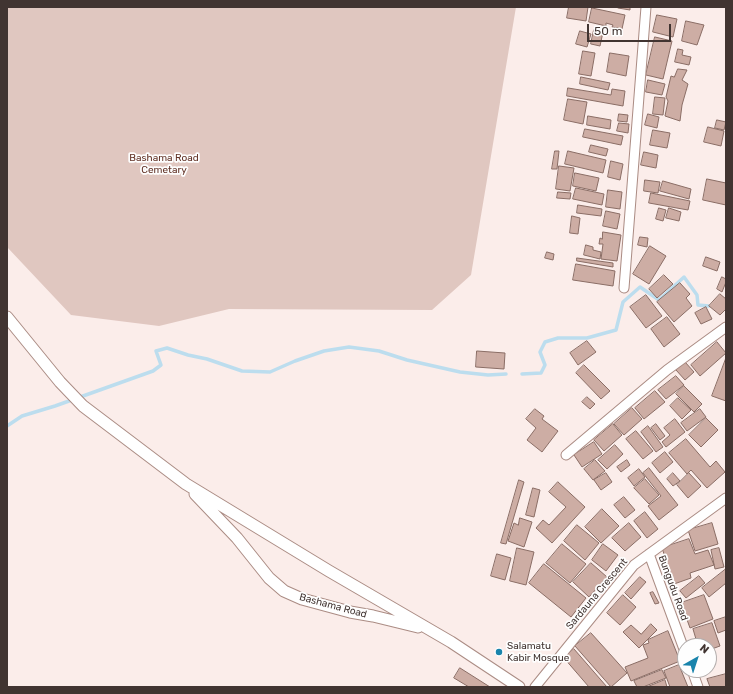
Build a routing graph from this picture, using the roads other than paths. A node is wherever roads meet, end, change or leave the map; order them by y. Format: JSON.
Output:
{"nodes":[{"id":1,"x":646,"y":7,"type":"edge"},
{"id":2,"x":624,"y":288,"type":"dead end"},
{"id":3,"x":7,"y":317,"type":"edge"},
{"id":4,"x":726,"y":327,"type":"edge"},
{"id":5,"x":566,"y":455,"type":"dead end"},
{"id":6,"x":186,"y":484,"type":"junction"},
{"id":7,"x":726,"y":498,"type":"edge"},
{"id":8,"x":649,"y":554,"type":"junction"},
{"id":9,"x":430,"y":630,"type":"junction"},
{"id":10,"x":680,"y":638,"type":"edge"},
{"id":11,"x":519,"y":687,"type":"edge"},
{"id":12,"x":535,"y":687,"type":"edge"}],
"edges":[{"from":1,"to":2,"type":"street"},
{"from":3,"to":6,"type":"street","name":"Bashama Road"},
{"from":4,"to":5,"type":"street"},
{"from":6,"to":9,"type":"street","name":"Bashama Road"},
{"from":6,"to":9,"type":"street","name":"Bashama Road"},
{"from":7,"to":8,"type":"street","name":"Sardauna Crescent"},
{"from":8,"to":10,"type":"street","name":"Bungudu Road"},
{"from":8,"to":12,"type":"street","name":"Sardauna Crescent"},
{"from":9,"to":11,"type":"street","name":"Bashama Road"}]}
